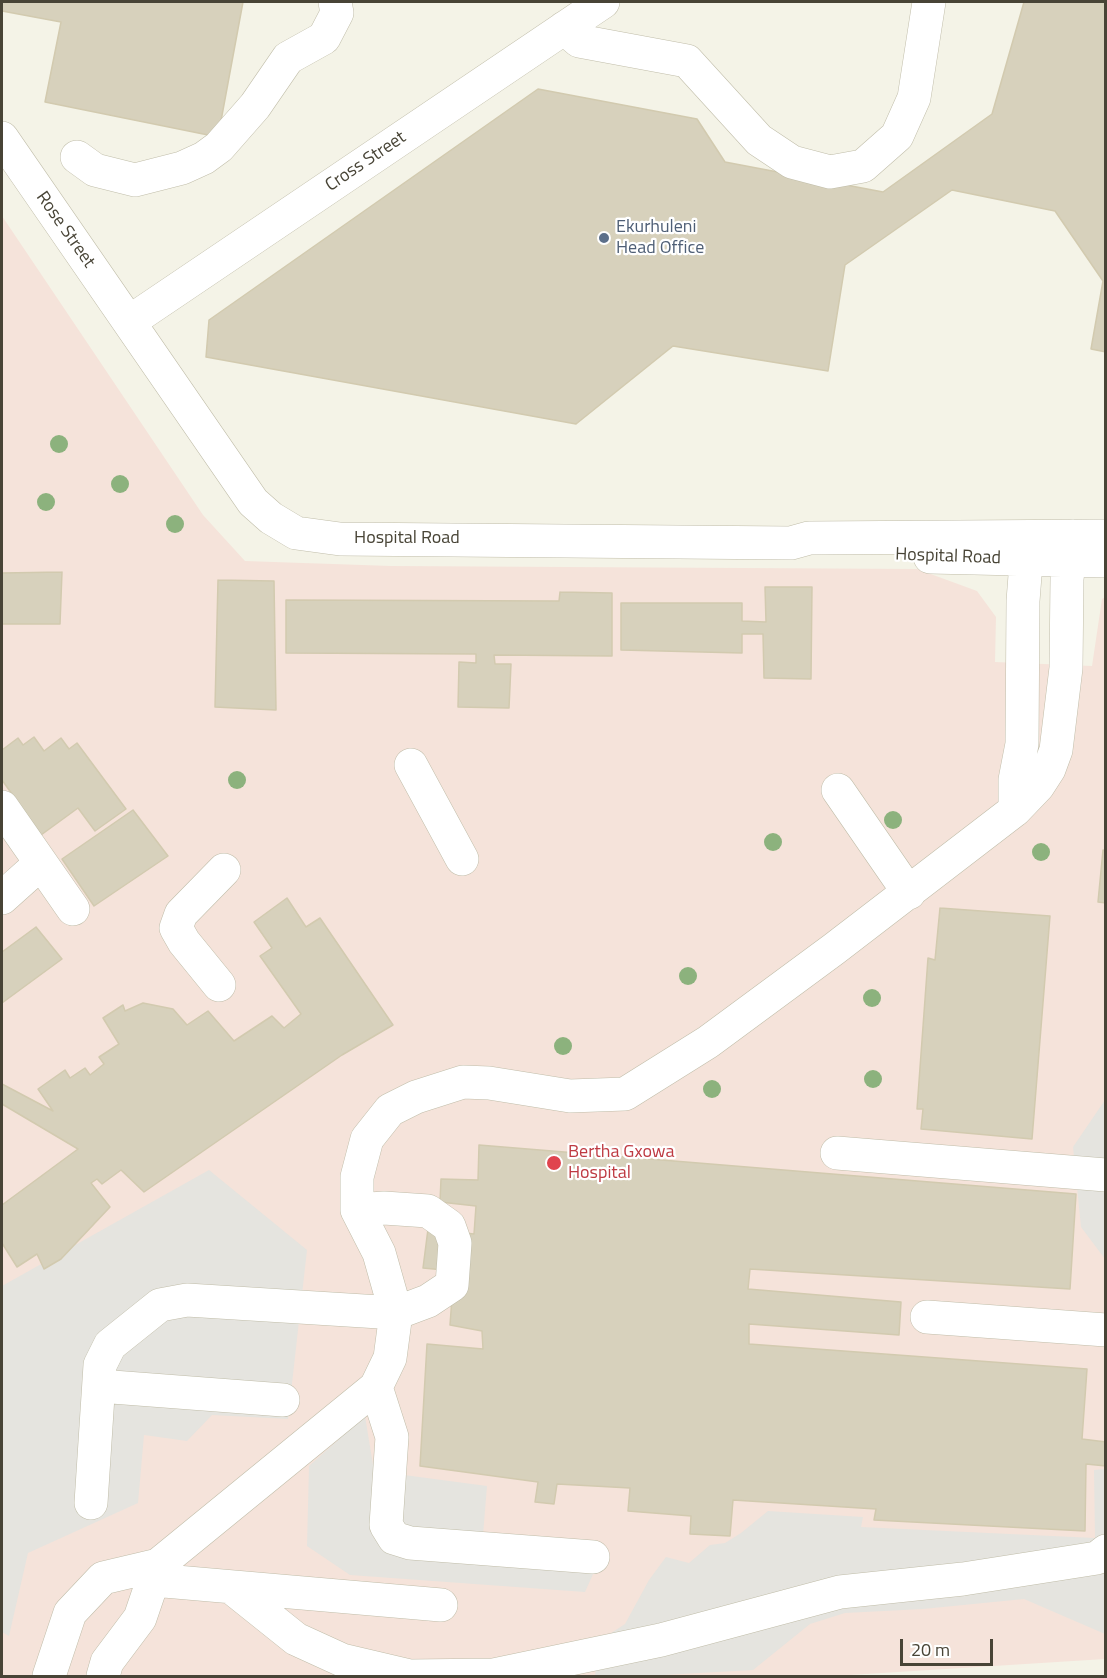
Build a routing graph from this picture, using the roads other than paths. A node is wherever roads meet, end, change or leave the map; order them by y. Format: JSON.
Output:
{"nodes":[{"id":1,"x":335,"y":2,"type":"edge"},
{"id":2,"x":603,"y":2,"type":"edge"},
{"id":3,"x":929,"y":2,"type":"edge"},
{"id":4,"x":564,"y":28,"type":"junction"},
{"id":5,"x":2,"y":138,"type":"edge"},
{"id":6,"x":77,"y":157,"type":"dead end"},
{"id":7,"x":129,"y":322,"type":"junction"},
{"id":8,"x":1106,"y":536,"type":"edge"},
{"id":9,"x":1027,"y":548,"type":"junction"},
{"id":10,"x":1070,"y":548,"type":"junction"},
{"id":11,"x":1106,"y":561,"type":"edge"},
{"id":12,"x":411,"y":765,"type":"dead end"},
{"id":13,"x":838,"y":790,"type":"dead end"},
{"id":14,"x":2,"y":807,"type":"edge"},
{"id":15,"x":1015,"y":810,"type":"junction"},
{"id":16,"x":462,"y":860,"type":"dead end"},
{"id":17,"x":41,"y":863,"type":"junction"},
{"id":18,"x":224,"y":870,"type":"dead end"},
{"id":19,"x":909,"y":893,"type":"junction"},
{"id":20,"x":2,"y":898,"type":"edge"},
{"id":21,"x":73,"y":909,"type":"dead end"},
{"id":22,"x":219,"y":985,"type":"dead end"},
{"id":23,"x":837,"y":1152,"type":"dead end"},
{"id":24,"x":1106,"y":1175,"type":"edge"},
{"id":25,"x":357,"y":1210,"type":"junction"},
{"id":26,"x":396,"y":1313,"type":"junction"},
{"id":27,"x":927,"y":1317,"type":"dead end"},
{"id":28,"x":1106,"y":1330,"type":"edge"},
{"id":29,"x":99,"y":1386,"type":"junction"},
{"id":30,"x":376,"y":1387,"type":"junction"},
{"id":31,"x":283,"y":1400,"type":"dead end"},
{"id":32,"x":91,"y":1503,"type":"dead end"},
{"id":33,"x":1106,"y":1551,"type":"edge"},
{"id":34,"x":593,"y":1557,"type":"dead end"},
{"id":35,"x":155,"y":1573,"type":"junction"},
{"id":36,"x":231,"y":1587,"type":"junction"},
{"id":37,"x":441,"y":1605,"type":"dead end"},
{"id":38,"x":49,"y":1677,"type":"edge"},
{"id":39,"x":103,"y":1677,"type":"edge"}],
"edges":[{"from":1,"to":6,"type":"street"},
{"from":2,"to":4,"type":"street","name":"Cross Street"},
{"from":3,"to":4,"type":"street"},
{"from":4,"to":7,"type":"street","name":"Cross Street"},
{"from":5,"to":7,"type":"street","name":"Rose Street"},
{"from":7,"to":9,"type":"street","name":"Hospital Road"},
{"from":8,"to":10,"type":"street","name":"Hospital Road"},
{"from":9,"to":10,"type":"street","name":"Hospital Road"},
{"from":9,"to":15,"type":"street"},
{"from":10,"to":11,"type":"street","name":"Hospital Road"},
{"from":10,"to":15,"type":"street"},
{"from":12,"to":16,"type":"street"},
{"from":13,"to":19,"type":"street"},
{"from":14,"to":17,"type":"street"},
{"from":15,"to":19,"type":"street"},
{"from":17,"to":20,"type":"street"},
{"from":17,"to":21,"type":"street"},
{"from":18,"to":22,"type":"street"},
{"from":19,"to":25,"type":"street"},
{"from":23,"to":24,"type":"street"},
{"from":25,"to":26,"type":"street"},
{"from":25,"to":26,"type":"street"},
{"from":26,"to":29,"type":"street"},
{"from":26,"to":30,"type":"street"},
{"from":27,"to":28,"type":"street"},
{"from":29,"to":31,"type":"street"},
{"from":29,"to":32,"type":"street"},
{"from":30,"to":34,"type":"street"},
{"from":30,"to":35,"type":"street"},
{"from":33,"to":36,"type":"street"},
{"from":35,"to":36,"type":"street"},
{"from":35,"to":38,"type":"street"},
{"from":35,"to":39,"type":"street"},
{"from":36,"to":37,"type":"street"}]}
